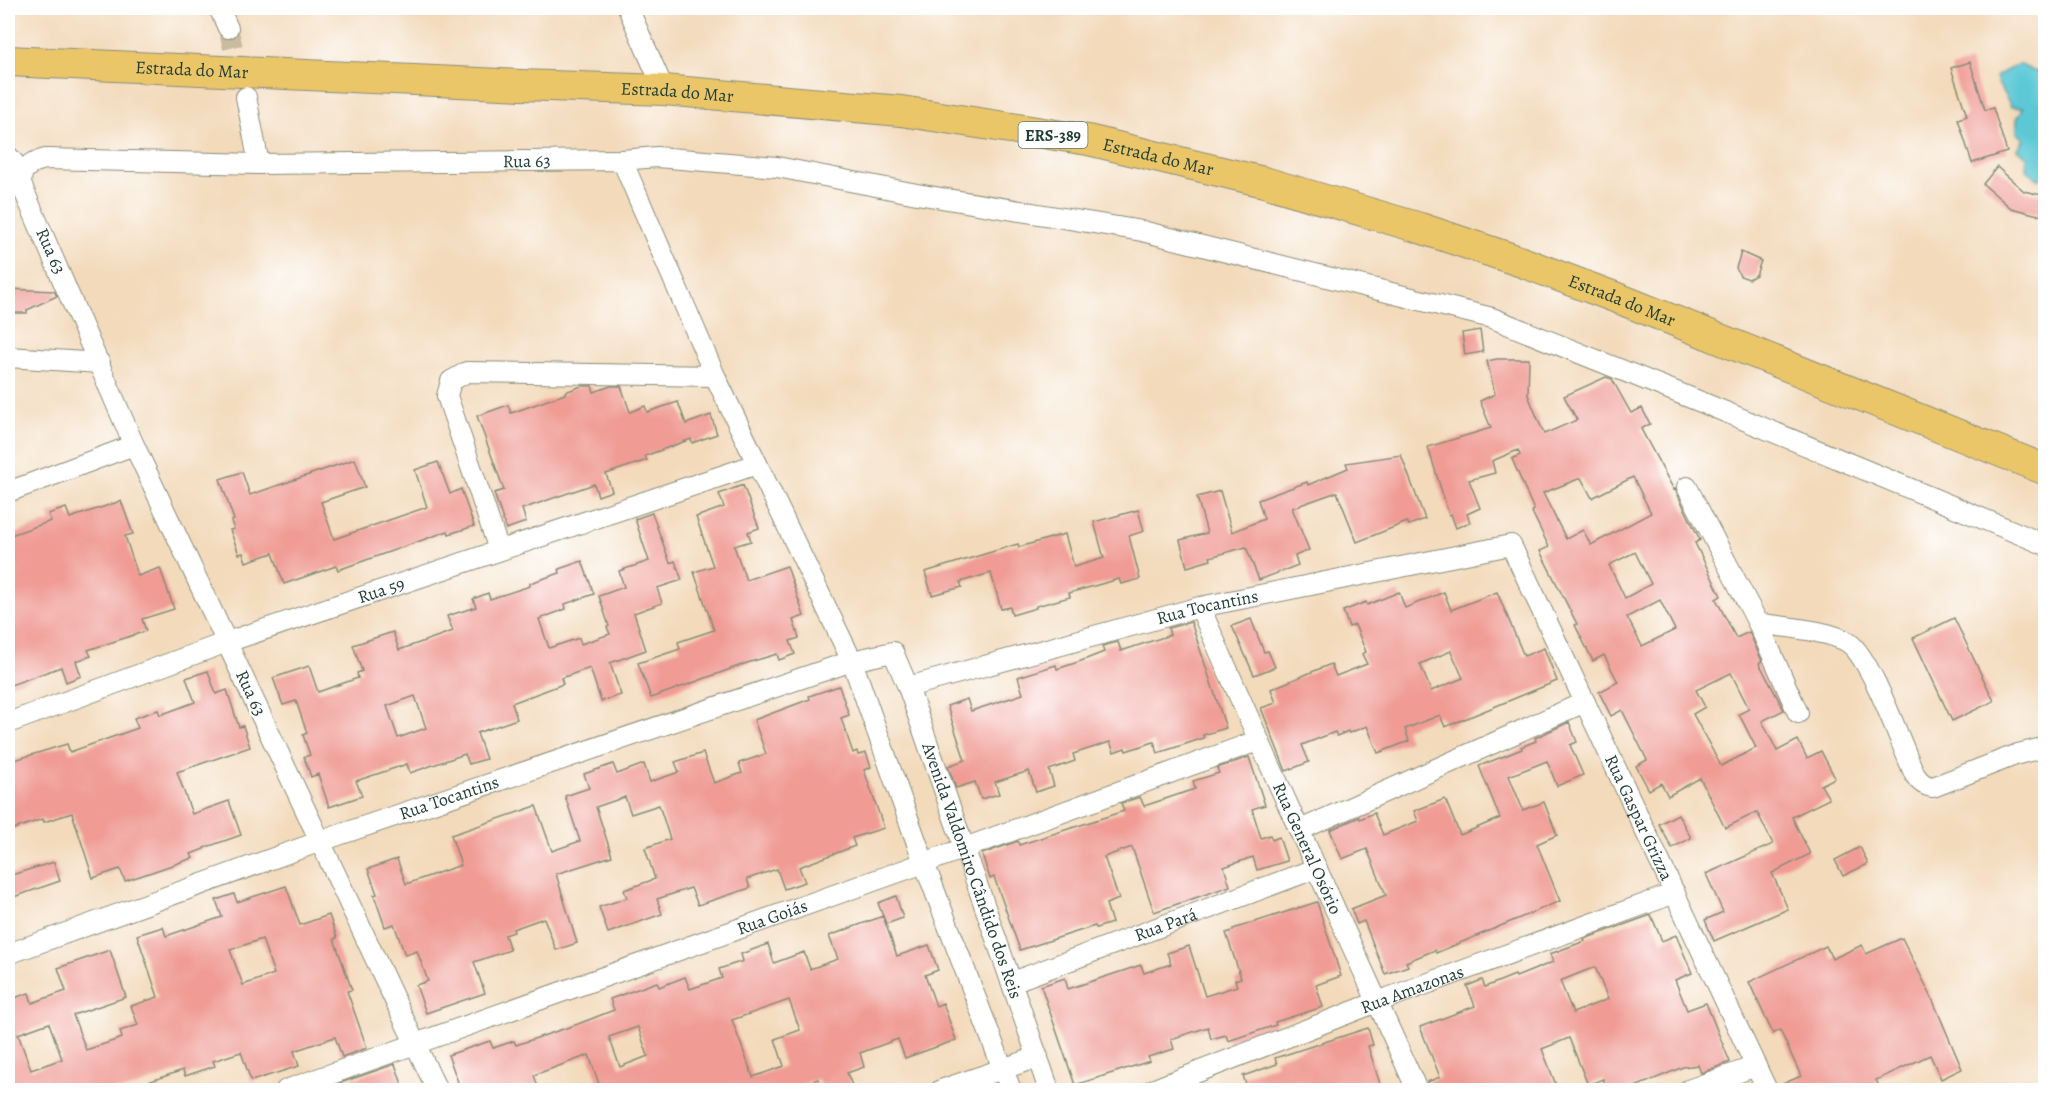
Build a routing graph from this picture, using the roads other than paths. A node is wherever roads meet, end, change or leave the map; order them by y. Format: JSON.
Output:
{"nodes":[{"id":1,"x":219,"y":8,"type":"edge"},
{"id":2,"x":628,"y":8,"type":"edge"},
{"id":3,"x":228,"y":28,"type":"tunnel mouth"},
{"id":4,"x":8,"y":61,"type":"edge"},
{"id":5,"x":664,"y":90,"type":"junction"},
{"id":6,"x":246,"y":97,"type":"tunnel mouth"},
{"id":7,"x":8,"y":156,"type":"edge"},
{"id":8,"x":622,"y":160,"type":"junction"},
{"id":9,"x":259,"y":164,"type":"junction"},
{"id":10,"x":22,"y":171,"type":"junction"},
{"id":11,"x":8,"y":357,"type":"edge"},
{"id":12,"x":99,"y":363,"type":"junction"},
{"id":13,"x":715,"y":376,"type":"junction"},
{"id":14,"x":1936,"y":428,"type":"junction"},
{"id":15,"x":134,"y":445,"type":"junction"},
{"id":16,"x":758,"y":464,"type":"junction"},
{"id":17,"x":2046,"y":470,"type":"edge"},
{"id":18,"x":2046,"y":486,"type":"edge"},
{"id":19,"x":1688,"y":487,"type":"dead end"},
{"id":20,"x":8,"y":492,"type":"edge"},
{"id":21,"x":1511,"y":545,"type":"joint"},
{"id":22,"x":2046,"y":545,"type":"edge"},
{"id":23,"x":499,"y":550,"type":"junction"},
{"id":24,"x":1200,"y":607,"type":"junction"},
{"id":25,"x":1758,"y":623,"type":"junction"},
{"id":26,"x":227,"y":642,"type":"junction"},
{"id":27,"x":893,"y":652,"type":"joint"},
{"id":28,"x":852,"y":661,"type":"junction"},
{"id":29,"x":908,"y":687,"type":"junction"},
{"id":30,"x":1585,"y":702,"type":"junction"},
{"id":31,"x":1798,"y":713,"type":"dead end"},
{"id":32,"x":8,"y":723,"type":"edge"},
{"id":33,"x":1257,"y":741,"type":"junction"},
{"id":34,"x":2046,"y":747,"type":"edge"},
{"id":35,"x":1300,"y":830,"type":"junction"},
{"id":36,"x":321,"y":841,"type":"junction"},
{"id":37,"x":964,"y":849,"type":"junction"},
{"id":38,"x":924,"y":864,"type":"junction"},
{"id":39,"x":1317,"y":868,"type":"junction"},
{"id":40,"x":1675,"y":893,"type":"junction"},
{"id":41,"x":8,"y":954,"type":"edge"},
{"id":42,"x":1012,"y":982,"type":"junction"},
{"id":43,"x":1377,"y":1002,"type":"junction"},
{"id":44,"x":416,"y":1045,"type":"junction"},
{"id":45,"x":1038,"y":1057,"type":"junction"},
{"id":46,"x":1756,"y":1066,"type":"junction"},
{"id":47,"x":1004,"y":1069,"type":"junction"},
{"id":48,"x":286,"y":1090,"type":"edge"},
{"id":49,"x":437,"y":1090,"type":"edge"},
{"id":50,"x":941,"y":1090,"type":"edge"},
{"id":51,"x":1011,"y":1090,"type":"edge"},
{"id":52,"x":1049,"y":1090,"type":"edge"},
{"id":53,"x":1152,"y":1090,"type":"edge"},
{"id":54,"x":1417,"y":1090,"type":"edge"},
{"id":55,"x":1688,"y":1090,"type":"edge"},
{"id":56,"x":1767,"y":1090,"type":"edge"}],
"edges":[{"from":1,"to":3,"type":"street"},
{"from":2,"to":5,"type":"street"},
{"from":4,"to":5,"type":"main road","name":"Estrada do Mar","number":"ERS-389"},
{"from":5,"to":14,"type":"main road","name":"Estrada do Mar","number":"ERS-389"},
{"from":6,"to":9,"type":"street"},
{"from":7,"to":10,"type":"street"},
{"from":8,"to":9,"type":"street","name":"Rua 63"},
{"from":8,"to":13,"type":"street"},
{"from":8,"to":22,"type":"street","name":"Rua 63"},
{"from":9,"to":10,"type":"street","name":"Rua 63"},
{"from":10,"to":12,"type":"street","name":"Rua 63"},
{"from":11,"to":12,"type":"street"},
{"from":12,"to":15,"type":"street","name":"Rua 63"},
{"from":13,"to":16,"type":"street","name":"Avenida Valdomiro Cândido dos Reis"},
{"from":13,"to":23,"type":"street"},
{"from":14,"to":17,"type":"main road","name":"Estrada do Mar","number":"ERS-389"},
{"from":14,"to":18,"type":"main road"},
{"from":15,"to":20,"type":"street"},
{"from":15,"to":26,"type":"street","name":"Rua 63"},
{"from":16,"to":23,"type":"street","name":"Rua 59"},
{"from":16,"to":28,"type":"street","name":"Avenida Valdomiro Cândido dos Reis"},
{"from":19,"to":25,"type":"street"},
{"from":21,"to":24,"type":"street","name":"Rua Tocantins"},
{"from":21,"to":30,"type":"street","name":"Rua Gaspar Grizza"},
{"from":23,"to":26,"type":"street","name":"Rua 59"},
{"from":24,"to":29,"type":"street","name":"Rua Tocantins"},
{"from":24,"to":33,"type":"street","name":"Rua General Osório"},
{"from":25,"to":31,"type":"street"},
{"from":25,"to":34,"type":"street"},
{"from":26,"to":32,"type":"street","name":"Rua 59"},
{"from":26,"to":36,"type":"street","name":"Rua 63"},
{"from":27,"to":28,"type":"street","name":"Rua Tocantins"},
{"from":27,"to":29,"type":"street","name":"Avenida Valdomiro Cândido dos Reis"},
{"from":28,"to":36,"type":"street","name":"Rua Tocantins"},
{"from":28,"to":38,"type":"street","name":"Avenida Valdomiro Cândido dos Reis"},
{"from":29,"to":37,"type":"street","name":"Avenida Valdomiro Cândido dos Reis"},
{"from":30,"to":35,"type":"street"},
{"from":30,"to":40,"type":"street","name":"Rua Gaspar Grizza"},
{"from":33,"to":35,"type":"street","name":"Rua General Osório"},
{"from":33,"to":37,"type":"street","name":"Rua Goiás"},
{"from":35,"to":39,"type":"street","name":"Rua General Osório"},
{"from":36,"to":41,"type":"street","name":"Rua Tocantins"},
{"from":36,"to":44,"type":"street","name":"Rua 63"},
{"from":37,"to":38,"type":"street","name":"Rua Goiás"},
{"from":37,"to":42,"type":"street","name":"Avenida Valdomiro Cândido dos Reis"},
{"from":38,"to":44,"type":"street","name":"Rua Goiás"},
{"from":38,"to":47,"type":"street","name":"Avenida Valdomiro Cândido dos Reis"},
{"from":39,"to":42,"type":"street","name":"Rua Pará"},
{"from":39,"to":43,"type":"street","name":"Rua General Osório"},
{"from":40,"to":43,"type":"street","name":"Rua Amazonas"},
{"from":40,"to":46,"type":"street","name":"Rua Gaspar Grizza"},
{"from":42,"to":45,"type":"street","name":"Avenida Valdomiro Cândido dos Reis"},
{"from":43,"to":53,"type":"street","name":"Rua Amazonas"},
{"from":43,"to":54,"type":"street","name":"Rua General Osório"},
{"from":44,"to":48,"type":"street","name":"Rua Goiás"},
{"from":44,"to":49,"type":"street","name":"Rua 63"},
{"from":45,"to":47,"type":"street"},
{"from":45,"to":52,"type":"street","name":"Avenida Valdomiro Cândido dos Reis"},
{"from":46,"to":55,"type":"street"},
{"from":46,"to":56,"type":"street","name":"Rua Gaspar Grizza"},
{"from":47,"to":50,"type":"street"},
{"from":47,"to":51,"type":"street","name":"Avenida Valdomiro Cândido dos Reis"}]}
